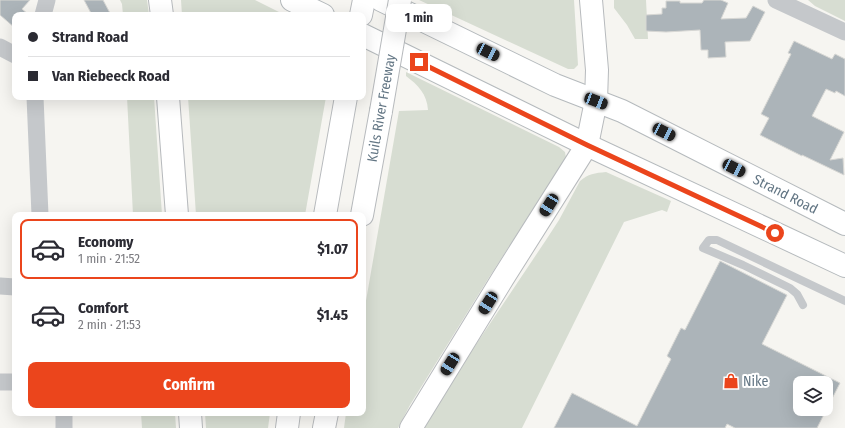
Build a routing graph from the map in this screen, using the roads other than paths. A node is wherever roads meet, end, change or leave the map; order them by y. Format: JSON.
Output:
{"nodes":[{"id":1,"x":47,"y":0,"type":"edge"},
{"id":2,"x":160,"y":0,"type":"edge"},
{"id":3,"x":292,"y":0,"type":"edge"},
{"id":4,"x":364,"y":0,"type":"edge"},
{"id":5,"x":382,"y":0,"type":"edge"},
{"id":6,"x":400,"y":0,"type":"edge"},
{"id":7,"x":591,"y":0,"type":"edge"},
{"id":8,"x":785,"y":2,"type":"edge"},
{"id":9,"x":44,"y":12,"type":"edge"},
{"id":10,"x":162,"y":12,"type":"edge"},
{"id":11,"x":316,"y":12,"type":"edge"},
{"id":12,"x":362,"y":12,"type":"edge"},
{"id":13,"x":845,"y":32,"type":"edge"},
{"id":14,"x":366,"y":36,"type":"edge"},
{"id":15,"x":0,"y":47,"type":"edge"},
{"id":16,"x":12,"y":53,"type":"edge"},
{"id":17,"x":36,"y":100,"type":"edge"},
{"id":18,"x":168,"y":100,"type":"edge"},
{"id":19,"x":345,"y":100,"type":"edge"},
{"id":20,"x":596,"y":101,"type":"junction"},
{"id":21,"x":587,"y":145,"type":"junction"},
{"id":22,"x":40,"y":212,"type":"edge"},
{"id":23,"x":177,"y":212,"type":"edge"},
{"id":24,"x":326,"y":212,"type":"edge"},
{"id":25,"x":363,"y":212,"type":"edge"},
{"id":26,"x":845,"y":224,"type":"edge"},
{"id":27,"x":845,"y":266,"type":"edge"},
{"id":28,"x":0,"y":286,"type":"edge"},
{"id":29,"x":12,"y":287,"type":"edge"},
{"id":30,"x":845,"y":301,"type":"edge"},
{"id":31,"x":803,"y":305,"type":"dead end"},
{"id":32,"x":0,"y":382,"type":"edge"},
{"id":33,"x":12,"y":382,"type":"edge"},
{"id":34,"x":64,"y":416,"type":"edge"},
{"id":35,"x":190,"y":416,"type":"edge"},
{"id":36,"x":288,"y":416,"type":"edge"},
{"id":37,"x":326,"y":416,"type":"edge"},
{"id":38,"x":64,"y":428,"type":"edge"},
{"id":39,"x":191,"y":428,"type":"edge"},
{"id":40,"x":286,"y":428,"type":"edge"},
{"id":41,"x":324,"y":428,"type":"edge"},
{"id":42,"x":411,"y":428,"type":"edge"}],
"edges":[{"from":1,"to":9,"type":"street"},
{"from":2,"to":10,"type":"main road"},
{"from":3,"to":11,"type":"main road"},
{"from":4,"to":12,"type":"main road"},
{"from":5,"to":20,"type":"main road","name":"Strand Road"},
{"from":6,"to":25,"type":"main road","name":"Kuils River Freeway","bridge":true},
{"from":7,"to":20,"type":"main road"},
{"from":8,"to":13,"type":"street"},
{"from":14,"to":21,"type":"main road"},
{"from":15,"to":16,"type":"street"},
{"from":17,"to":22,"type":"street"},
{"from":18,"to":23,"type":"main road"},
{"from":19,"to":24,"type":"main road"},
{"from":20,"to":21,"type":"main road"},
{"from":20,"to":26,"type":"main road","name":"Strand Road"},
{"from":21,"to":27,"type":"main road"},
{"from":21,"to":42,"type":"main road"},
{"from":28,"to":29,"type":"street"},
{"from":30,"to":31,"type":"lane"},
{"from":32,"to":33,"type":"street"},
{"from":34,"to":38,"type":"street"},
{"from":35,"to":39,"type":"main road"},
{"from":36,"to":40,"type":"main road"},
{"from":37,"to":41,"type":"main road"}]}
